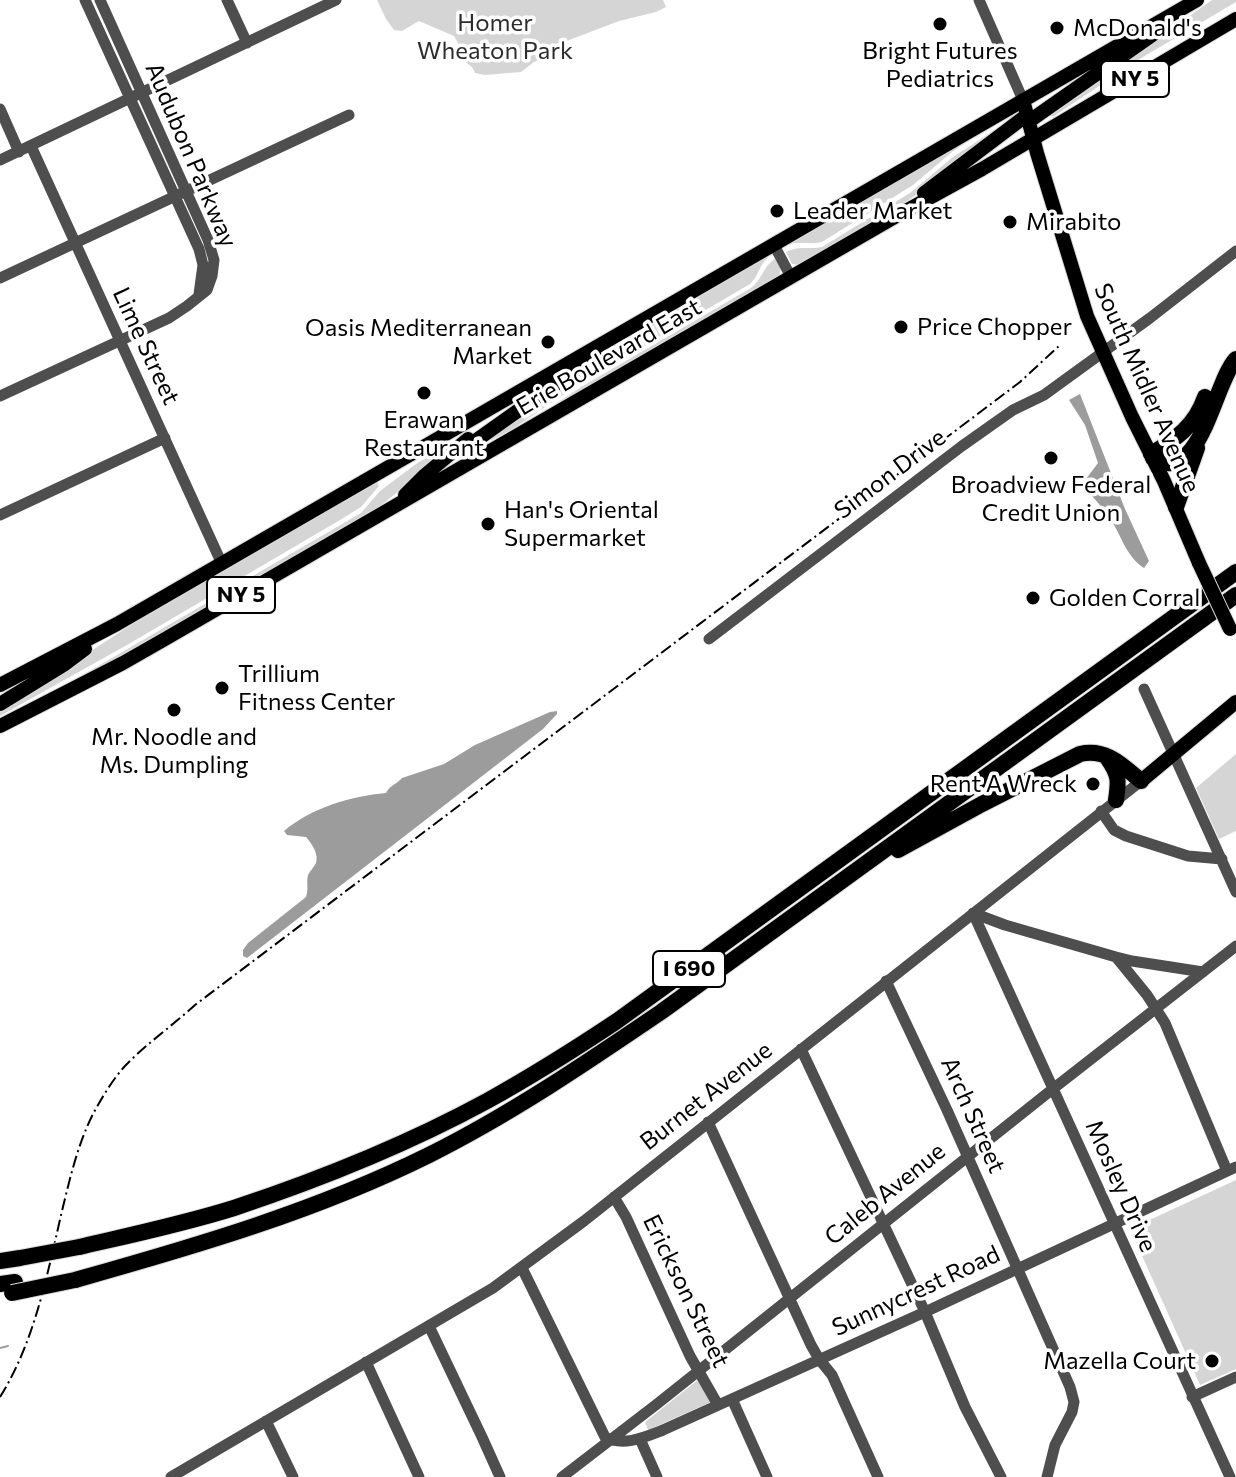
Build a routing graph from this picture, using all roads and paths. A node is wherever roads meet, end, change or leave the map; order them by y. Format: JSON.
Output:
{"nodes":[{"id":1,"x":85,"y":0,"type":"edge"},
{"id":2,"x":100,"y":0,"type":"edge"},
{"id":3,"x":227,"y":0,"type":"edge"},
{"id":4,"x":336,"y":0,"type":"edge"},
{"id":5,"x":979,"y":0,"type":"edge"},
{"id":6,"x":1199,"y":0,"type":"edge"},
{"id":7,"x":1236,"y":19,"type":"edge"},
{"id":8,"x":247,"y":43,"type":"junction"},
{"id":9,"x":136,"y":95,"type":"junction"},
{"id":10,"x":0,"y":109,"type":"edge"},
{"id":11,"x":1026,"y":112,"type":"junction"},
{"id":12,"x":349,"y":115,"type":"dead end"},
{"id":13,"x":1033,"y":138,"type":"junction"},
{"id":14,"x":31,"y":146,"type":"junction"},
{"id":15,"x":19,"y":152,"type":"junction"},
{"id":16,"x":0,"y":160,"type":"edge"},
{"id":17,"x":181,"y":193,"type":"junction"},
{"id":18,"x":893,"y":218,"type":"junction"},
{"id":19,"x":75,"y":243,"type":"junction"},
{"id":20,"x":774,"y":245,"type":"junction"},
{"id":21,"x":1236,"y":251,"type":"edge"},
{"id":22,"x":791,"y":277,"type":"junction"},
{"id":23,"x":0,"y":278,"type":"edge"},
{"id":24,"x":630,"y":328,"type":"junction"},
{"id":25,"x":119,"y":341,"type":"junction"},
{"id":26,"x":1236,"y":345,"type":"edge"},
{"id":27,"x":1102,"y":353,"type":"junction"},
{"id":28,"x":1236,"y":359,"type":"edge"},
{"id":29,"x":0,"y":396,"type":"edge"},
{"id":30,"x":467,"y":436,"type":"junction"},
{"id":31,"x":1201,"y":437,"type":"junction"},
{"id":32,"x":165,"y":438,"type":"junction"},
{"id":33,"x":1152,"y":456,"type":"junction"},
{"id":34,"x":478,"y":458,"type":"junction"},
{"id":35,"x":1176,"y":507,"type":"junction"},
{"id":36,"x":390,"y":509,"type":"junction"},
{"id":37,"x":0,"y":515,"type":"edge"},
{"id":38,"x":222,"y":564,"type":"junction"},
{"id":39,"x":1236,"y":572,"type":"edge"},
{"id":40,"x":1236,"y":595,"type":"edge"},
{"id":41,"x":117,"y":624,"type":"junction"},
{"id":42,"x":1233,"y":636,"type":"edge"},
{"id":43,"x":709,"y":639,"type":"dead end"},
{"id":44,"x":0,"y":685,"type":"edge"},
{"id":45,"x":1144,"y":689,"type":"dead end"},
{"id":46,"x":1236,"y":702,"type":"edge"},
{"id":47,"x":0,"y":704,"type":"edge"},
{"id":48,"x":0,"y":726,"type":"edge"},
{"id":49,"x":1173,"y":753,"type":"junction"},
{"id":50,"x":1105,"y":754,"type":"junction"},
{"id":51,"x":1141,"y":781,"type":"junction"},
{"id":52,"x":1116,"y":800,"type":"junction"},
{"id":53,"x":1101,"y":811,"type":"junction"},
{"id":54,"x":1222,"y":859,"type":"junction"},
{"id":55,"x":1236,"y":892,"type":"edge"},
{"id":56,"x":817,"y":898,"type":"junction"},
{"id":57,"x":973,"y":913,"type":"junction"},
{"id":58,"x":1236,"y":946,"type":"edge"},
{"id":59,"x":1116,"y":957,"type":"junction"},
{"id":60,"x":1203,"y":972,"type":"junction"},
{"id":61,"x":886,"y":981,"type":"junction"},
{"id":62,"x":1156,"y":1008,"type":"junction"},
{"id":63,"x":801,"y":1049,"type":"junction"},
{"id":64,"x":1054,"y":1088,"type":"junction"},
{"id":65,"x":708,"y":1122,"type":"junction"},
{"id":66,"x":967,"y":1157,"type":"junction"},
{"id":67,"x":1231,"y":1169,"type":"edge"},
{"id":68,"x":614,"y":1197,"type":"junction"},
{"id":69,"x":1114,"y":1223,"type":"junction"},
{"id":70,"x":883,"y":1224,"type":"junction"},
{"id":71,"x":0,"y":1261,"type":"edge"},
{"id":72,"x":522,"y":1268,"type":"junction"},
{"id":73,"x":1017,"y":1268,"type":"junction"},
{"id":74,"x":7,"y":1289,"type":"edge"},
{"id":75,"x":789,"y":1298,"type":"junction"},
{"id":76,"x":925,"y":1312,"type":"junction"},
{"id":77,"x":429,"y":1326,"type":"junction"},
{"id":78,"x":819,"y":1359,"type":"junction"},
{"id":79,"x":366,"y":1362,"type":"junction"},
{"id":80,"x":698,"y":1371,"type":"junction"},
{"id":81,"x":1236,"y":1377,"type":"edge"},
{"id":82,"x":1192,"y":1397,"type":"junction"},
{"id":83,"x":732,"y":1399,"type":"junction"},
{"id":84,"x":718,"y":1405,"type":"junction"},
{"id":85,"x":266,"y":1421,"type":"junction"},
{"id":86,"x":640,"y":1439,"type":"junction"},
{"id":87,"x":611,"y":1440,"type":"junction"},
{"id":88,"x":171,"y":1477,"type":"edge"},
{"id":89,"x":293,"y":1477,"type":"edge"},
{"id":90,"x":419,"y":1477,"type":"edge"},
{"id":91,"x":500,"y":1477,"type":"edge"},
{"id":92,"x":562,"y":1477,"type":"edge"},
{"id":93,"x":657,"y":1477,"type":"edge"},
{"id":94,"x":767,"y":1477,"type":"edge"},
{"id":95,"x":878,"y":1477,"type":"edge"},
{"id":96,"x":1001,"y":1477,"type":"edge"},
{"id":97,"x":1047,"y":1477,"type":"edge"},
{"id":98,"x":1230,"y":1477,"type":"edge"}],
"edges":[{"from":1,"to":9,"type":"street","name":"Audubon Parkway"},
{"from":2,"to":9,"type":"street","name":"Audubon Parkway"},
{"from":3,"to":8,"type":"street"},
{"from":4,"to":8,"type":"street"},
{"from":5,"to":11,"type":"street"},
{"from":6,"to":11,"type":"main road","name":"Erie Boulevard East","number":"NY 5"},
{"from":6,"to":11,"type":"main road"},
{"from":7,"to":13,"type":"main road","name":"Erie Boulevard East","number":"NY 5"},
{"from":8,"to":9,"type":"street"},
{"from":9,"to":14,"type":"street"},
{"from":9,"to":17,"type":"street","name":"Audubon Parkway"},
{"from":10,"to":15,"type":"street"},
{"from":11,"to":13,"type":"main road","name":"South Midler Avenue"},
{"from":11,"to":18,"type":"main road"},
{"from":11,"to":20,"type":"main road","name":"Erie Boulevard East","number":"NY 5"},
{"from":12,"to":17,"type":"street"},
{"from":13,"to":18,"type":"main road","name":"Erie Boulevard East","number":"NY 5"},
{"from":13,"to":27,"type":"main road","name":"South Midler Avenue"},
{"from":14,"to":15,"type":"street"},
{"from":14,"to":19,"type":"street","name":"Lime Street"},
{"from":15,"to":16,"type":"street"},
{"from":17,"to":19,"type":"street"},
{"from":17,"to":25,"type":"street","name":"Audubon Parkway"},
{"from":18,"to":22,"type":"main road","name":"Erie Boulevard East","number":"NY 5"},
{"from":19,"to":23,"type":"street"},
{"from":19,"to":25,"type":"street","name":"Lime Street"},
{"from":20,"to":22,"type":"street"},
{"from":20,"to":24,"type":"main road","name":"Erie Boulevard East","number":"NY 5"},
{"from":21,"to":27,"type":"street","name":"Simon Drive"},
{"from":22,"to":34,"type":"main road","name":"Erie Boulevard East","number":"NY 5"},
{"from":24,"to":30,"type":"main road","name":"Erie Boulevard East","number":"NY 5"},
{"from":24,"to":30,"type":"main road"},
{"from":25,"to":29,"type":"street"},
{"from":25,"to":32,"type":"street","name":"Lime Street"},
{"from":26,"to":33,"type":"highway"},
{"from":27,"to":33,"type":"main road","name":"South Midler Avenue"},
{"from":27,"to":43,"type":"street","name":"Simon Drive"},
{"from":28,"to":31,"type":"highway"},
{"from":30,"to":34,"type":"street"},
{"from":30,"to":36,"type":"main road"},
{"from":30,"to":38,"type":"main road","name":"Erie Boulevard East","number":"NY 5"},
{"from":31,"to":33,"type":"highway"},
{"from":31,"to":35,"type":"highway"},
{"from":32,"to":37,"type":"street"},
{"from":32,"to":38,"type":"street","name":"Lime Street"},
{"from":33,"to":35,"type":"main road","name":"South Midler Avenue"},
{"from":34,"to":36,"type":"main road","name":"Erie Boulevard East","number":"NY 5"},
{"from":35,"to":42,"type":"main road","name":"South Midler Avenue","bridge":true},
{"from":36,"to":48,"type":"main road","name":"Erie Boulevard East","number":"NY 5"},
{"from":38,"to":41,"type":"main road","name":"Erie Boulevard East","number":"NY 5"},
{"from":39,"to":71,"type":"highway","number":"I 690","bridge":true},
{"from":40,"to":56,"type":"highway","number":"I 690"},
{"from":41,"to":44,"type":"main road","name":"Erie Boulevard East","number":"NY 5"},
{"from":41,"to":47,"type":"main road"},
{"from":45,"to":49,"type":"street"},
{"from":46,"to":49,"type":"main road","name":"Burnet Avenue"},
{"from":49,"to":51,"type":"main road","name":"Burnet Avenue"},
{"from":49,"to":54,"type":"street"},
{"from":50,"to":51,"type":"highway"},
{"from":50,"to":52,"type":"highway"},
{"from":50,"to":56,"type":"highway"},
{"from":51,"to":52,"type":"street","name":"Burnet Avenue"},
{"from":52,"to":53,"type":"street","name":"Burnet Avenue"},
{"from":53,"to":54,"type":"street"},
{"from":53,"to":57,"type":"street","name":"Burnet Avenue"},
{"from":54,"to":55,"type":"street"},
{"from":56,"to":74,"type":"highway","number":"I 690"},
{"from":57,"to":59,"type":"street"},
{"from":57,"to":61,"type":"street","name":"Burnet Avenue"},
{"from":57,"to":64,"type":"street","name":"Mosley Drive"},
{"from":58,"to":60,"type":"street","name":"Caleb Avenue"},
{"from":59,"to":60,"type":"street"},
{"from":59,"to":62,"type":"street"},
{"from":60,"to":62,"type":"street","name":"Caleb Avenue"},
{"from":61,"to":63,"type":"street","name":"Burnet Avenue"},
{"from":61,"to":66,"type":"street","name":"Arch Street"},
{"from":62,"to":64,"type":"street","name":"Caleb Avenue"},
{"from":62,"to":67,"type":"street"},
{"from":63,"to":65,"type":"street","name":"Burnet Avenue"},
{"from":63,"to":70,"type":"street"},
{"from":64,"to":66,"type":"street","name":"Caleb Avenue"},
{"from":64,"to":69,"type":"street","name":"Mosley Drive"},
{"from":65,"to":68,"type":"street","name":"Burnet Avenue"},
{"from":65,"to":75,"type":"street"},
{"from":66,"to":70,"type":"street","name":"Caleb Avenue"},
{"from":66,"to":73,"type":"street","name":"Arch Street"},
{"from":67,"to":69,"type":"street","name":"Sunnycrest Road"},
{"from":68,"to":72,"type":"street","name":"Burnet Avenue"},
{"from":68,"to":80,"type":"street","name":"Erickson Street"},
{"from":69,"to":73,"type":"street","name":"Sunnycrest Road"},
{"from":69,"to":82,"type":"street","name":"Mosley Drive"},
{"from":70,"to":75,"type":"street","name":"Caleb Avenue"},
{"from":70,"to":76,"type":"street"},
{"from":72,"to":77,"type":"street","name":"Burnet Avenue"},
{"from":72,"to":87,"type":"street"},
{"from":73,"to":76,"type":"street","name":"Sunnycrest Road"},
{"from":73,"to":97,"type":"street","name":"Arch Street"},
{"from":75,"to":78,"type":"street"},
{"from":75,"to":80,"type":"street","name":"Caleb Avenue"},
{"from":76,"to":78,"type":"street","name":"Sunnycrest Road"},
{"from":76,"to":96,"type":"street"},
{"from":77,"to":79,"type":"street","name":"Burnet Avenue"},
{"from":77,"to":91,"type":"street"},
{"from":78,"to":83,"type":"street","name":"Sunnycrest Road"},
{"from":78,"to":95,"type":"street"},
{"from":79,"to":85,"type":"street","name":"Burnet Avenue"},
{"from":79,"to":90,"type":"street"},
{"from":80,"to":84,"type":"street","name":"Erickson Street"},
{"from":80,"to":87,"type":"street","name":"Caleb Avenue"},
{"from":81,"to":82,"type":"street"},
{"from":82,"to":98,"type":"street","name":"Mosley Drive"},
{"from":83,"to":84,"type":"street","name":"Sunnycrest Road"},
{"from":83,"to":94,"type":"street","name":"Erickson Street"},
{"from":84,"to":86,"type":"street","name":"Sunnycrest Road"},
{"from":85,"to":88,"type":"street","name":"Burnet Avenue"},
{"from":85,"to":89,"type":"street"},
{"from":86,"to":87,"type":"street","name":"Sunnycrest Road"},
{"from":86,"to":93,"type":"street"},
{"from":87,"to":92,"type":"street","name":"Caleb Avenue"}]}
